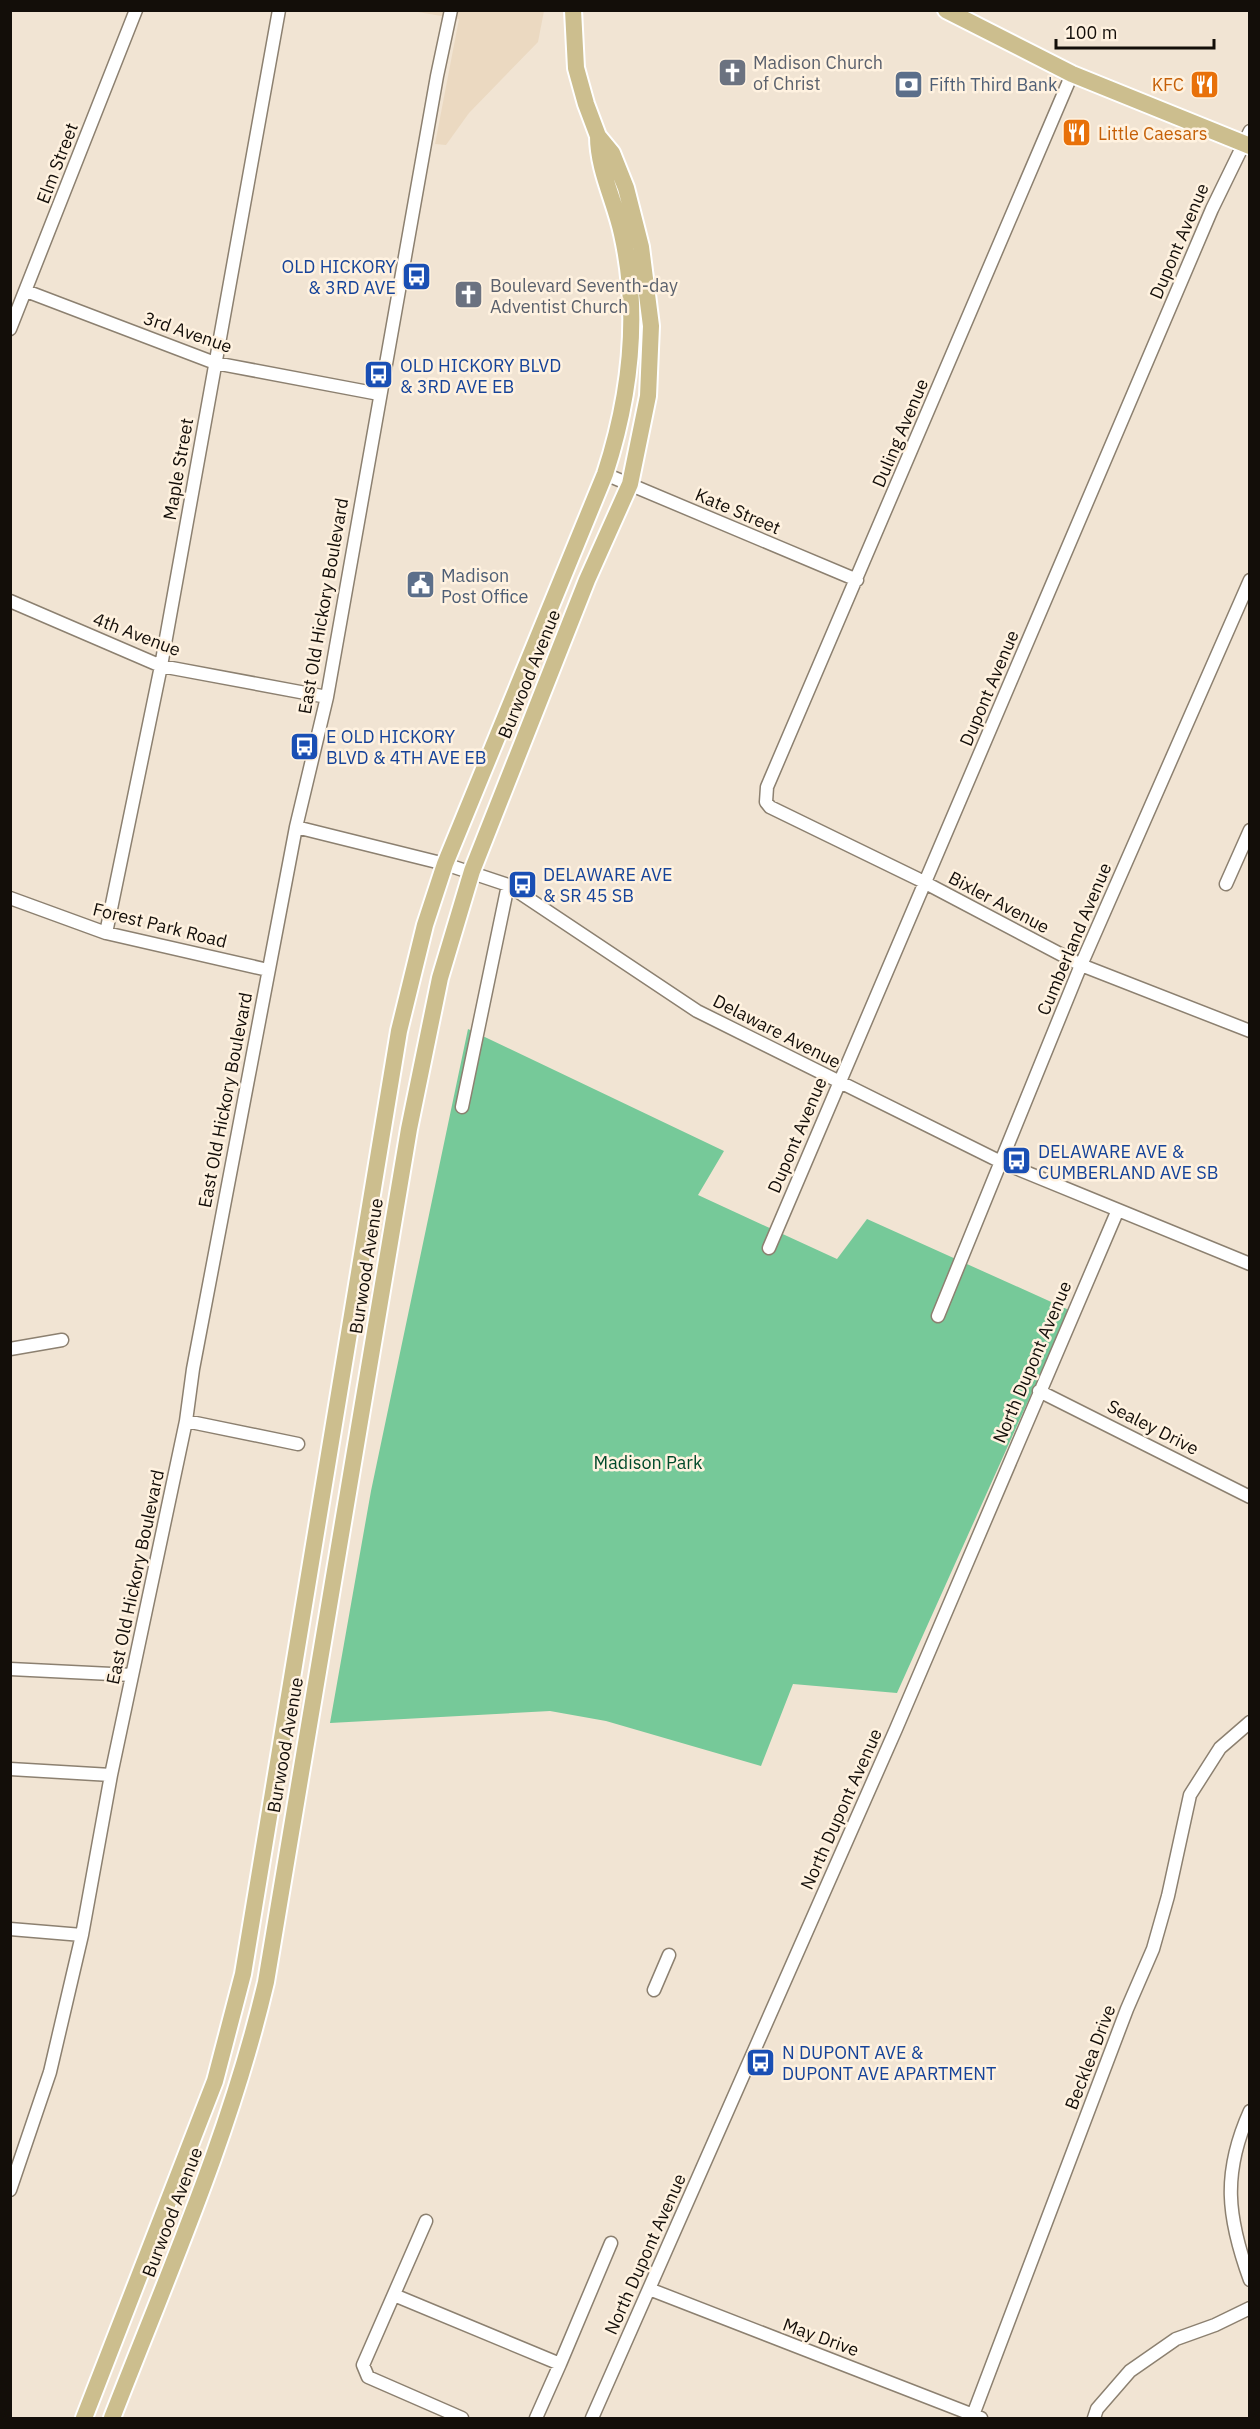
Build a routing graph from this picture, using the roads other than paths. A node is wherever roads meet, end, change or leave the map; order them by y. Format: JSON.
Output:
{"nodes":[{"id":1,"x":136,"y":10,"type":"edge"},
{"id":2,"x":279,"y":10,"type":"edge"},
{"id":3,"x":451,"y":10,"type":"edge"},
{"id":4,"x":573,"y":10,"type":"edge"},
{"id":5,"x":946,"y":10,"type":"edge"},
{"id":6,"x":1072,"y":74,"type":"junction"},
{"id":7,"x":598,"y":136,"type":"junction"},
{"id":8,"x":1247,"y":140,"type":"edge"},
{"id":9,"x":26,"y":291,"type":"junction"},
{"id":10,"x":10,"y":329,"type":"edge"},
{"id":11,"x":215,"y":363,"type":"junction"},
{"id":12,"x":379,"y":394,"type":"junction"},
{"id":13,"x":605,"y":474,"type":"junction"},
{"id":14,"x":630,"y":484,"type":"junction"},
{"id":15,"x":857,"y":580,"type":"junction"},
{"id":16,"x":1250,"y":580,"type":"edge"},
{"id":17,"x":10,"y":601,"type":"edge"},
{"id":18,"x":161,"y":666,"type":"junction"},
{"id":19,"x":327,"y":697,"type":"junction"},
{"id":20,"x":770,"y":807,"type":"joint"},
{"id":21,"x":296,"y":827,"type":"junction"},
{"id":22,"x":1250,"y":830,"type":"edge"},
{"id":23,"x":445,"y":864,"type":"junction"},
{"id":24,"x":471,"y":871,"type":"junction"},
{"id":25,"x":926,"y":883,"type":"junction"},
{"id":26,"x":508,"y":885,"type":"junction"},
{"id":27,"x":1226,"y":885,"type":"dead end"},
{"id":28,"x":10,"y":898,"type":"edge"},
{"id":29,"x":106,"y":933,"type":"junction"},
{"id":30,"x":1081,"y":965,"type":"junction"},
{"id":31,"x":268,"y":970,"type":"junction"},
{"id":32,"x":1250,"y":1030,"type":"edge"},
{"id":33,"x":838,"y":1082,"type":"junction"},
{"id":34,"x":462,"y":1107,"type":"dead end"},
{"id":35,"x":1001,"y":1162,"type":"junction"},
{"id":36,"x":1117,"y":1212,"type":"junction"},
{"id":37,"x":769,"y":1248,"type":"dead end"},
{"id":38,"x":1250,"y":1264,"type":"edge"},
{"id":39,"x":938,"y":1316,"type":"dead end"},
{"id":40,"x":63,"y":1340,"type":"dead end"},
{"id":41,"x":10,"y":1349,"type":"edge"},
{"id":42,"x":1039,"y":1392,"type":"junction"},
{"id":43,"x":186,"y":1421,"type":"junction"},
{"id":44,"x":298,"y":1444,"type":"dead end"},
{"id":45,"x":1250,"y":1497,"type":"edge"},
{"id":46,"x":10,"y":1669,"type":"edge"},
{"id":47,"x":132,"y":1675,"type":"junction"},
{"id":48,"x":1250,"y":1722,"type":"edge"},
{"id":49,"x":10,"y":1769,"type":"edge"},
{"id":50,"x":111,"y":1775,"type":"junction"},
{"id":51,"x":10,"y":1929,"type":"edge"},
{"id":52,"x":82,"y":1935,"type":"junction"},
{"id":53,"x":669,"y":1955,"type":"dead end"},
{"id":54,"x":654,"y":1990,"type":"dead end"},
{"id":55,"x":1250,"y":2111,"type":"edge"},
{"id":56,"x":10,"y":2190,"type":"edge"},
{"id":57,"x":426,"y":2221,"type":"dead end"},
{"id":58,"x":611,"y":2243,"type":"dead end"},
{"id":59,"x":1250,"y":2280,"type":"edge"},
{"id":60,"x":649,"y":2289,"type":"junction"},
{"id":61,"x":394,"y":2295,"type":"junction"},
{"id":62,"x":1250,"y":2308,"type":"edge"},
{"id":63,"x":560,"y":2364,"type":"junction"},
{"id":64,"x":977,"y":2417,"type":"edge"},
{"id":65,"x":84,"y":2418,"type":"edge"},
{"id":66,"x":112,"y":2418,"type":"edge"},
{"id":67,"x":462,"y":2418,"type":"edge"},
{"id":68,"x":536,"y":2418,"type":"edge"},
{"id":69,"x":592,"y":2418,"type":"edge"},
{"id":70,"x":1094,"y":2418,"type":"edge"}],
"edges":[{"from":1,"to":9,"type":"street","name":"Elm Street"},
{"from":2,"to":11,"type":"street","name":"Maple Street"},
{"from":3,"to":12,"type":"street","name":"East Old Hickory Boulevard"},
{"from":4,"to":7,"type":"main road","name":"Burwood Avenue"},
{"from":5,"to":6,"type":"main road"},
{"from":6,"to":8,"type":"main road"},
{"from":6,"to":15,"type":"street","name":"Duling Avenue"},
{"from":7,"to":13,"type":"main road","name":"Burwood Avenue"},
{"from":7,"to":14,"type":"main road","name":"Burwood Avenue"},
{"from":8,"to":25,"type":"street","name":"Dupont Avenue"},
{"from":9,"to":10,"type":"street","name":"Elm Street"},
{"from":9,"to":11,"type":"street","name":"3rd Avenue"},
{"from":11,"to":12,"type":"street","name":"3rd Avenue"},
{"from":11,"to":18,"type":"street","name":"Maple Street"},
{"from":12,"to":19,"type":"street","name":"East Old Hickory Boulevard"},
{"from":13,"to":14,"type":"street","name":"Kate Street"},
{"from":13,"to":23,"type":"main road","name":"Burwood Avenue"},
{"from":14,"to":15,"type":"street","name":"Kate Street"},
{"from":14,"to":24,"type":"main road","name":"Burwood Avenue"},
{"from":15,"to":20,"type":"street","name":"Duling Avenue"},
{"from":16,"to":30,"type":"street","name":"Cumberland Avenue"},
{"from":17,"to":18,"type":"street","name":"4th Avenue"},
{"from":18,"to":19,"type":"street","name":"4th Avenue"},
{"from":18,"to":29,"type":"street","name":"Maple Street"},
{"from":19,"to":21,"type":"street","name":"East Old Hickory Boulevard"},
{"from":20,"to":25,"type":"street","name":"Bixler Avenue"},
{"from":21,"to":23,"type":"street","name":"Delaware Avenue"},
{"from":21,"to":31,"type":"street","name":"East Old Hickory Boulevard"},
{"from":22,"to":27,"type":"street"},
{"from":23,"to":24,"type":"street","name":"Delaware Avenue"},
{"from":23,"to":65,"type":"main road","name":"Burwood Avenue"},
{"from":24,"to":26,"type":"street","name":"Delaware Avenue"},
{"from":24,"to":66,"type":"main road","name":"Burwood Avenue"},
{"from":25,"to":30,"type":"street","name":"Bixler Avenue"},
{"from":25,"to":33,"type":"street","name":"Dupont Avenue"},
{"from":26,"to":33,"type":"street","name":"Delaware Avenue"},
{"from":26,"to":34,"type":"street"},
{"from":28,"to":29,"type":"street","name":"Forest Park Road"},
{"from":29,"to":31,"type":"street","name":"Forest Park Road"},
{"from":30,"to":32,"type":"street","name":"Bixler Avenue"},
{"from":30,"to":35,"type":"street","name":"Cumberland Avenue"},
{"from":31,"to":43,"type":"street","name":"East Old Hickory Boulevard"},
{"from":33,"to":35,"type":"street","name":"Delaware Avenue"},
{"from":33,"to":37,"type":"street","name":"Dupont Avenue"},
{"from":35,"to":36,"type":"street","name":"Delaware Avenue"},
{"from":35,"to":39,"type":"street","name":"Cumberland Avenue"},
{"from":36,"to":38,"type":"street","name":"Delaware Avenue"},
{"from":36,"to":42,"type":"street","name":"North Dupont Avenue"},
{"from":40,"to":41,"type":"street"},
{"from":42,"to":45,"type":"street","name":"Sealey Drive"},
{"from":42,"to":60,"type":"street","name":"North Dupont Avenue"},
{"from":43,"to":44,"type":"street"},
{"from":43,"to":47,"type":"street","name":"East Old Hickory Boulevard"},
{"from":46,"to":47,"type":"street"},
{"from":47,"to":50,"type":"street","name":"East Old Hickory Boulevard"},
{"from":48,"to":64,"type":"street","name":"Becklea Drive"},
{"from":49,"to":50,"type":"street"},
{"from":50,"to":52,"type":"street","name":"East Old Hickory Boulevard"},
{"from":51,"to":52,"type":"street"},
{"from":52,"to":56,"type":"street","name":"East Old Hickory Boulevard"},
{"from":53,"to":54,"type":"street"},
{"from":55,"to":59,"type":"street"},
{"from":57,"to":61,"type":"street"},
{"from":58,"to":63,"type":"street"},
{"from":60,"to":64,"type":"street","name":"May Drive"},
{"from":60,"to":69,"type":"street","name":"North Dupont Avenue"},
{"from":61,"to":63,"type":"street"},
{"from":61,"to":67,"type":"street"},
{"from":62,"to":70,"type":"street"},
{"from":63,"to":68,"type":"street"}]}
